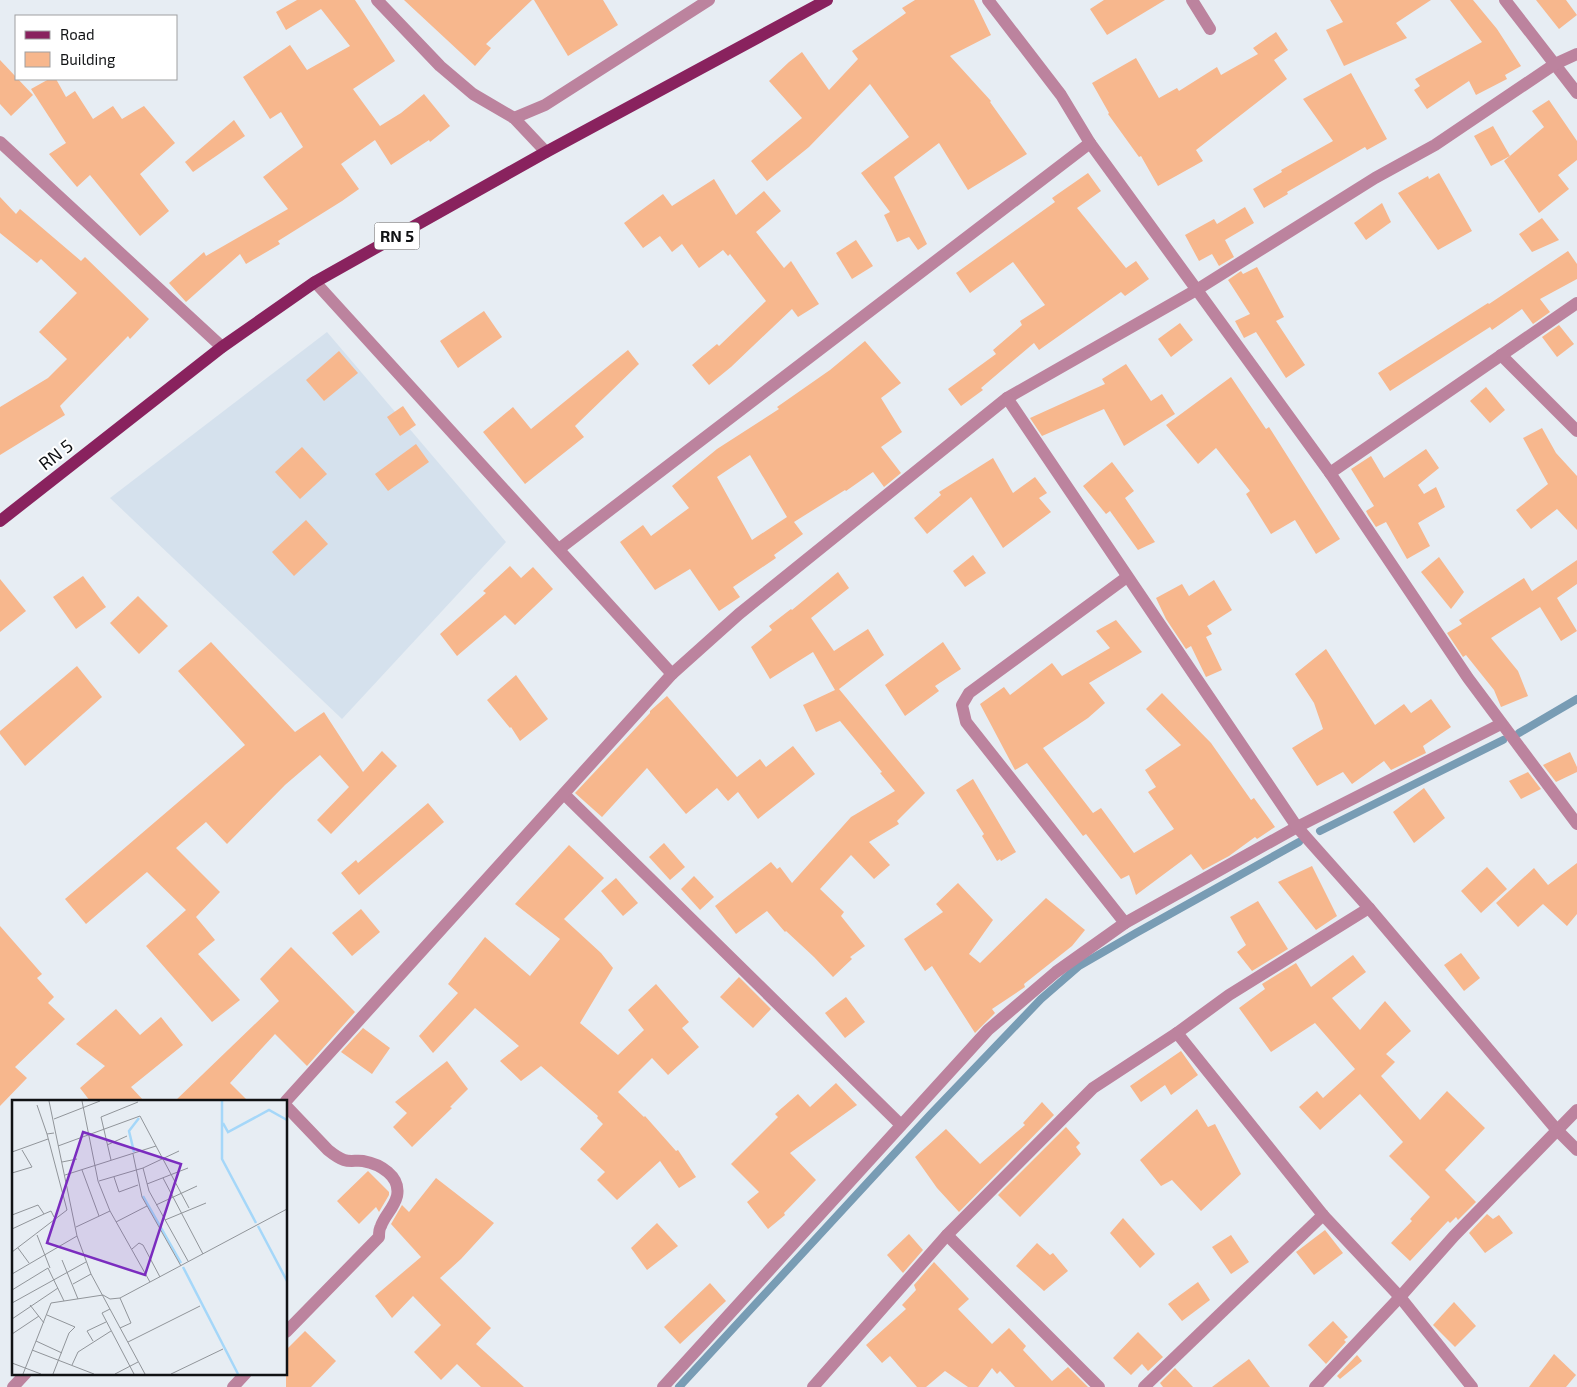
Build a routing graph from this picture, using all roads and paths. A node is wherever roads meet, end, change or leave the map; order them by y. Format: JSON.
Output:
{"nodes":[{"id":1,"x":377,"y":0,"type":"edge"},
{"id":2,"x":709,"y":0,"type":"edge"},
{"id":3,"x":827,"y":0,"type":"edge"},
{"id":4,"x":988,"y":0,"type":"edge"},
{"id":5,"x":1192,"y":0,"type":"edge"},
{"id":6,"x":1505,"y":0,"type":"edge"},
{"id":7,"x":1210,"y":29,"type":"dead end"},
{"id":8,"x":1577,"y":54,"type":"edge"},
{"id":9,"x":1556,"y":64,"type":"junction"},
{"id":10,"x":1577,"y":93,"type":"edge"},
{"id":11,"x":514,"y":118,"type":"junction"},
{"id":12,"x":0,"y":142,"type":"edge"},
{"id":13,"x":1090,"y":143,"type":"junction"},
{"id":14,"x":546,"y":152,"type":"junction"},
{"id":15,"x":315,"y":282,"type":"junction"},
{"id":16,"x":1198,"y":289,"type":"junction"},
{"id":17,"x":1577,"y":303,"type":"edge"},
{"id":18,"x":222,"y":347,"type":"junction"},
{"id":19,"x":1501,"y":355,"type":"junction"},
{"id":20,"x":1007,"y":398,"type":"junction"},
{"id":21,"x":1577,"y":431,"type":"edge"},
{"id":22,"x":1330,"y":473,"type":"junction"},
{"id":23,"x":0,"y":521,"type":"edge"},
{"id":24,"x":559,"y":549,"type":"junction"},
{"id":25,"x":1127,"y":577,"type":"junction"},
{"id":26,"x":672,"y":674,"type":"junction"},
{"id":27,"x":1502,"y":724,"type":"junction"},
{"id":28,"x":564,"y":794,"type":"junction"},
{"id":29,"x":1577,"y":824,"type":"edge"},
{"id":30,"x":1297,"y":827,"type":"junction"},
{"id":31,"x":1369,"y":908,"type":"junction"},
{"id":32,"x":1125,"y":923,"type":"junction"},
{"id":33,"x":1178,"y":1033,"type":"junction"},
{"id":34,"x":287,"y":1100,"type":"edge"},
{"id":35,"x":288,"y":1108,"type":"edge"},
{"id":36,"x":1577,"y":1110,"type":"edge"},
{"id":37,"x":901,"y":1125,"type":"junction"},
{"id":38,"x":1556,"y":1130,"type":"junction"},
{"id":39,"x":1577,"y":1150,"type":"edge"},
{"id":40,"x":1323,"y":1216,"type":"junction"},
{"id":41,"x":947,"y":1235,"type":"junction"},
{"id":42,"x":1400,"y":1297,"type":"junction"},
{"id":43,"x":288,"y":1330,"type":"edge"},
{"id":44,"x":25,"y":1374,"type":"edge"},
{"id":45,"x":245,"y":1374,"type":"edge"},
{"id":46,"x":13,"y":1387,"type":"edge"},
{"id":47,"x":233,"y":1387,"type":"edge"},
{"id":48,"x":663,"y":1387,"type":"edge"},
{"id":49,"x":813,"y":1387,"type":"edge"},
{"id":50,"x":1099,"y":1387,"type":"edge"},
{"id":51,"x":1144,"y":1387,"type":"edge"},
{"id":52,"x":1315,"y":1387,"type":"edge"},
{"id":53,"x":1472,"y":1387,"type":"edge"}],
"edges":[{"from":1,"to":11,"type":"street"},
{"from":2,"to":11,"type":"street"},
{"from":3,"to":14,"type":"main road","name":"RN 5","number":"RN 5"},
{"from":4,"to":13,"type":"street"},
{"from":5,"to":7,"type":"street"},
{"from":6,"to":9,"type":"street"},
{"from":8,"to":9,"type":"street"},
{"from":9,"to":10,"type":"street"},
{"from":9,"to":16,"type":"street"},
{"from":11,"to":14,"type":"street"},
{"from":12,"to":18,"type":"street"},
{"from":13,"to":16,"type":"street"},
{"from":13,"to":24,"type":"street"},
{"from":14,"to":15,"type":"main road","name":"RN 5","number":"RN 5"},
{"from":15,"to":18,"type":"main road","name":"RN 5","number":"RN 5"},
{"from":15,"to":24,"type":"street"},
{"from":16,"to":20,"type":"street"},
{"from":16,"to":22,"type":"street"},
{"from":17,"to":19,"type":"street"},
{"from":18,"to":23,"type":"main road","name":"RN 5","number":"RN 5"},
{"from":19,"to":21,"type":"street"},
{"from":19,"to":22,"type":"street"},
{"from":20,"to":25,"type":"street"},
{"from":20,"to":26,"type":"street"},
{"from":22,"to":27,"type":"street"},
{"from":24,"to":26,"type":"street"},
{"from":25,"to":30,"type":"street"},
{"from":25,"to":32,"type":"street"},
{"from":26,"to":28,"type":"street"},
{"from":27,"to":29,"type":"street"},
{"from":27,"to":30,"type":"street"},
{"from":28,"to":34,"type":"street"},
{"from":28,"to":37,"type":"street"},
{"from":30,"to":31,"type":"street"},
{"from":30,"to":32,"type":"street"},
{"from":31,"to":33,"type":"street"},
{"from":31,"to":38,"type":"street"},
{"from":32,"to":37,"type":"street"},
{"from":33,"to":40,"type":"street"},
{"from":33,"to":41,"type":"street"},
{"from":35,"to":43,"type":"street"},
{"from":36,"to":38,"type":"street"},
{"from":37,"to":48,"type":"street"},
{"from":38,"to":39,"type":"street"},
{"from":38,"to":42,"type":"street"},
{"from":40,"to":42,"type":"street"},
{"from":40,"to":51,"type":"street"},
{"from":41,"to":49,"type":"street"},
{"from":41,"to":50,"type":"street"},
{"from":42,"to":52,"type":"street"},
{"from":42,"to":53,"type":"street"},
{"from":44,"to":46,"type":"street"},
{"from":45,"to":47,"type":"street"}]}
